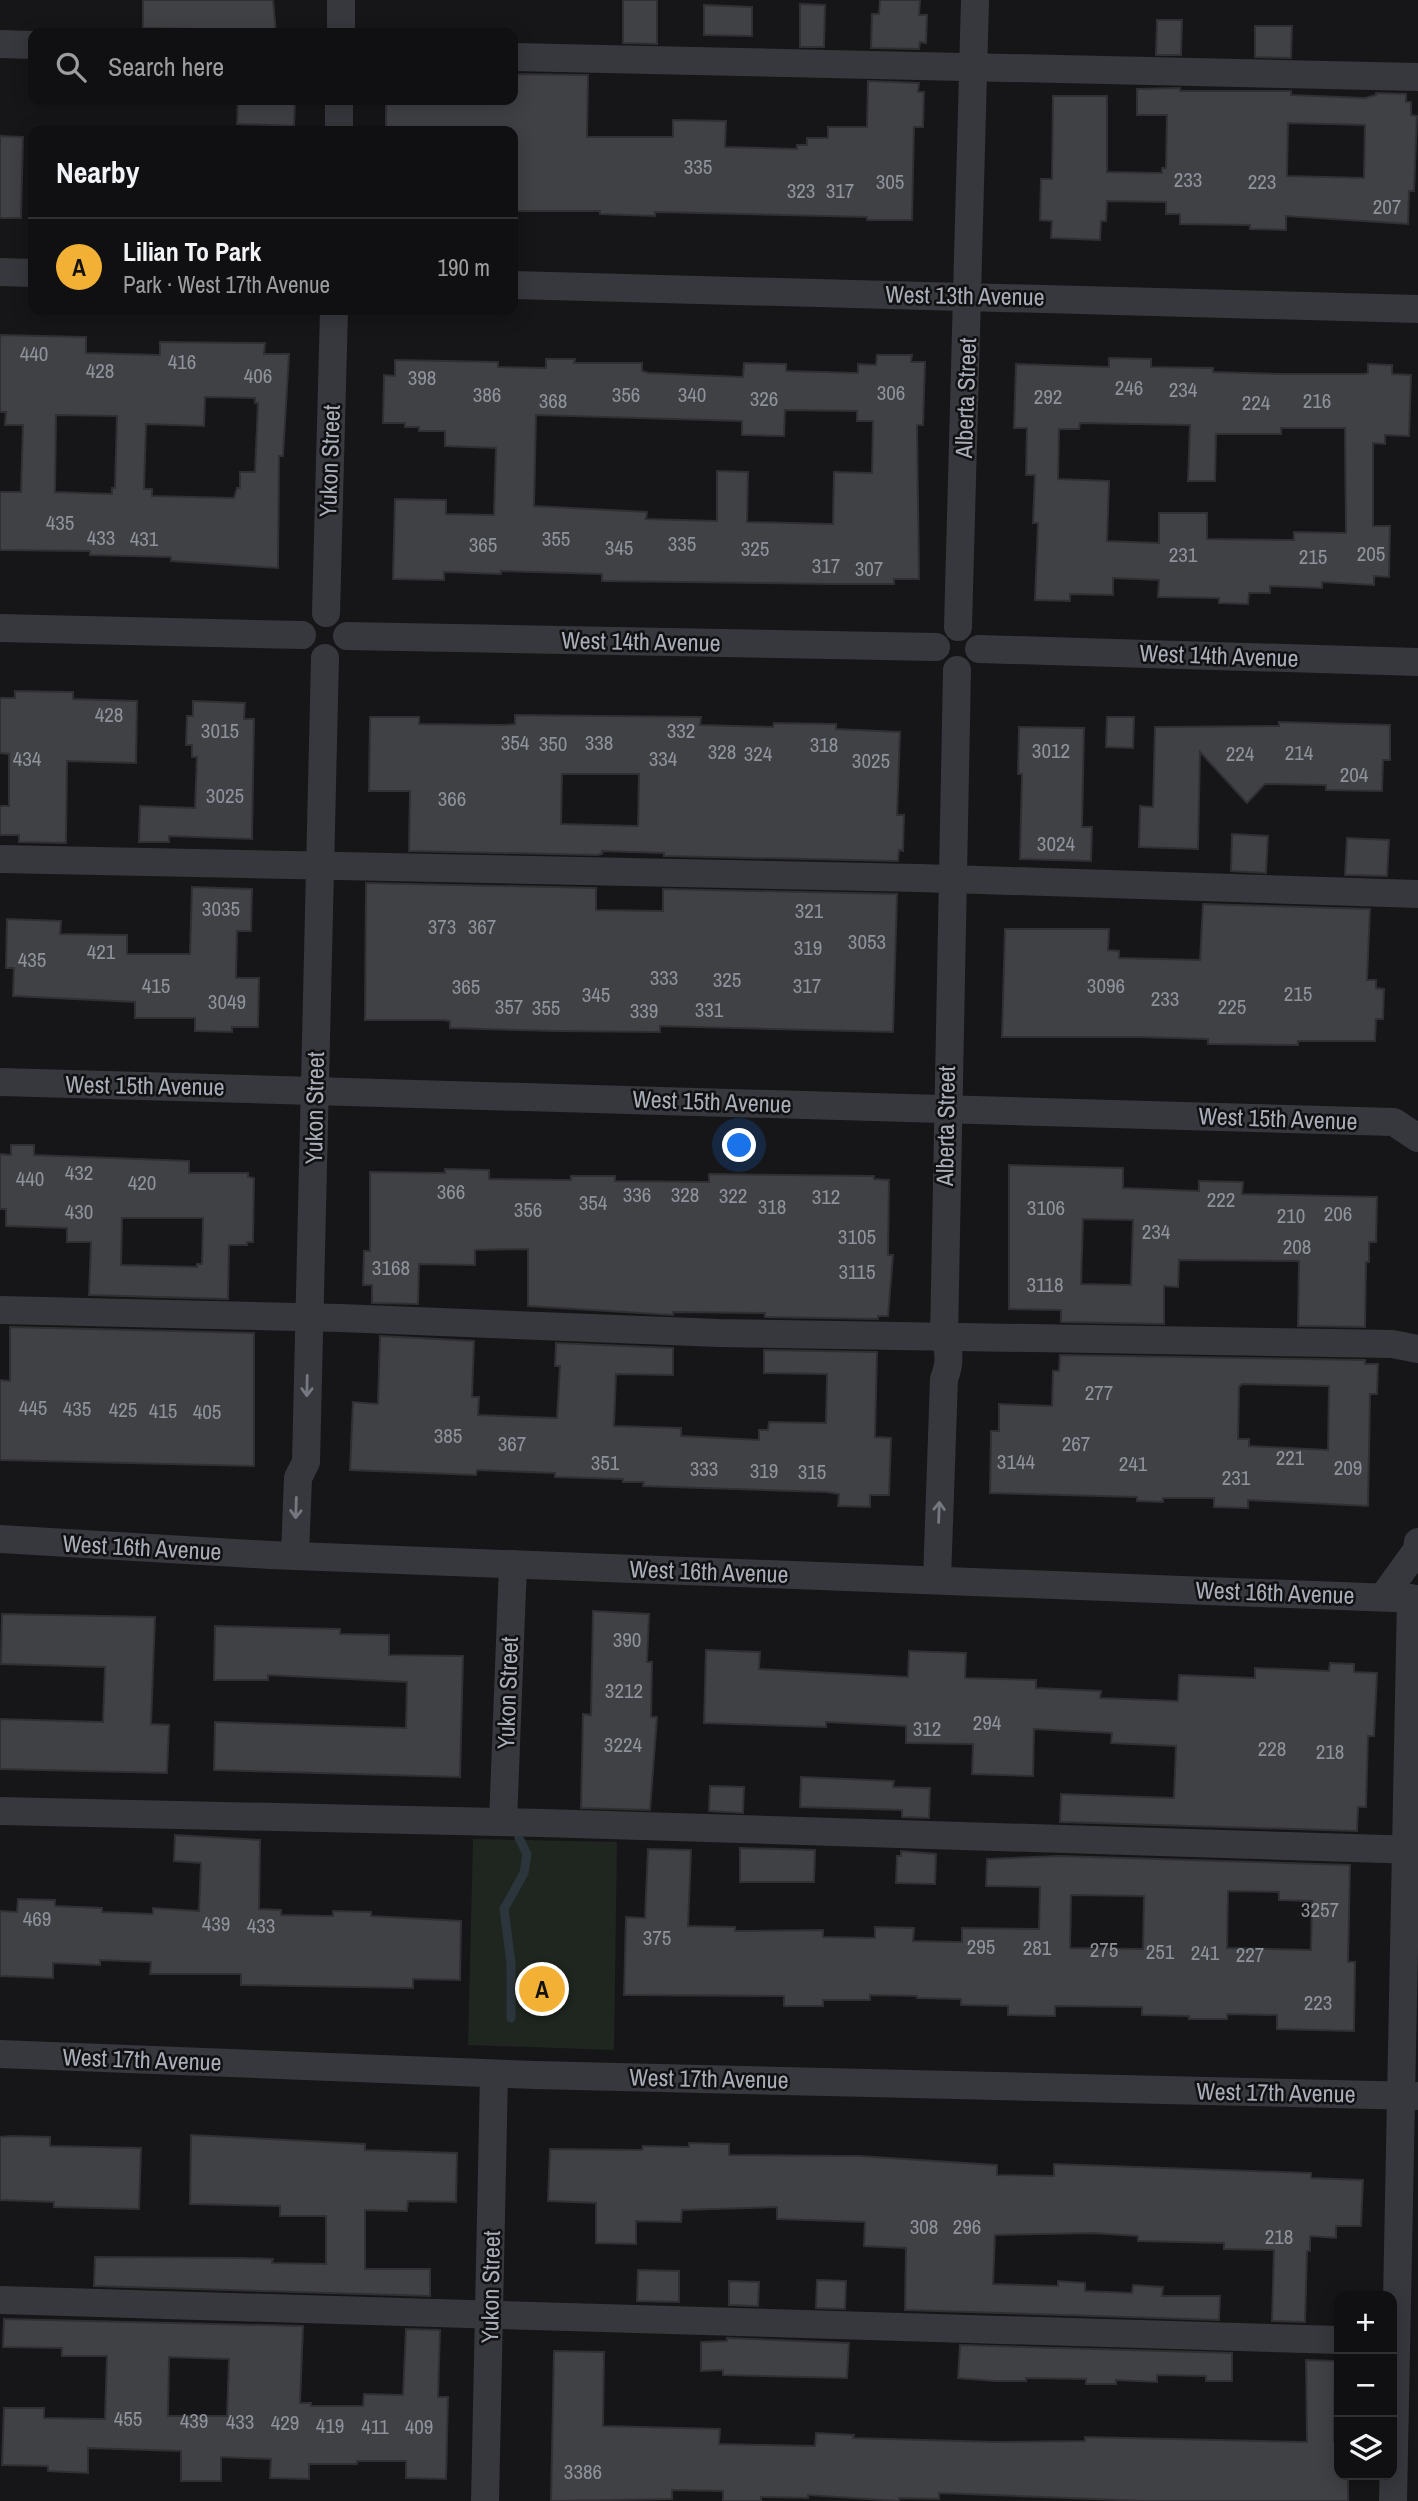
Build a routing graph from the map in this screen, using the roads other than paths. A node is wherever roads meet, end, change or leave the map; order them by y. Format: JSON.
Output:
{"nodes":[{"id":1,"x":341,"y":0,"type":"edge"},
{"id":2,"x":975,"y":0,"type":"edge"},
{"id":3,"x":341,"y":28,"type":"edge"},
{"id":4,"x":0,"y":44,"type":"edge"},
{"id":5,"x":28,"y":45,"type":"edge"},
{"id":6,"x":518,"y":57,"type":"edge"},
{"id":7,"x":973,"y":69,"type":"junction"},
{"id":8,"x":1418,"y":76,"type":"edge"},
{"id":9,"x":339,"y":105,"type":"edge"},
{"id":10,"x":338,"y":126,"type":"edge"},
{"id":11,"x":0,"y":272,"type":"edge"},
{"id":12,"x":28,"y":273,"type":"edge"},
{"id":13,"x":518,"y":285,"type":"edge"},
{"id":14,"x":969,"y":296,"type":"junction"},
{"id":15,"x":1418,"y":309,"type":"edge"},
{"id":16,"x":334,"y":315,"type":"edge"},
{"id":17,"x":326,"y":613,"type":"junction"},
{"id":18,"x":958,"y":627,"type":"junction"},
{"id":19,"x":0,"y":628,"type":"edge"},
{"id":20,"x":302,"y":635,"type":"junction"},
{"id":21,"x":347,"y":636,"type":"junction"},
{"id":22,"x":936,"y":648,"type":"junction"},
{"id":23,"x":979,"y":649,"type":"junction"},
{"id":24,"x":325,"y":658,"type":"junction"},
{"id":25,"x":1418,"y":663,"type":"edge"},
{"id":26,"x":957,"y":670,"type":"junction"},
{"id":27,"x":0,"y":859,"type":"edge"},
{"id":28,"x":320,"y":866,"type":"junction"},
{"id":29,"x":950,"y":879,"type":"junction"},
{"id":30,"x":1418,"y":894,"type":"edge"},
{"id":31,"x":0,"y":1082,"type":"edge"},
{"id":32,"x":316,"y":1090,"type":"junction"},
{"id":33,"x":947,"y":1109,"type":"junction"},
{"id":34,"x":1418,"y":1138,"type":"edge"},
{"id":35,"x":0,"y":1310,"type":"edge"},
{"id":36,"x":309,"y":1317,"type":"junction"},
{"id":37,"x":944,"y":1337,"type":"junction"},
{"id":38,"x":1418,"y":1349,"type":"edge"},
{"id":39,"x":0,"y":1539,"type":"edge"},
{"id":40,"x":1418,"y":1542,"type":"edge"},
{"id":41,"x":1418,"y":1550,"type":"edge"},
{"id":42,"x":295,"y":1555,"type":"junction"},
{"id":43,"x":513,"y":1564,"type":"junction"},
{"id":44,"x":937,"y":1580,"type":"junction"},
{"id":45,"x":1383,"y":1597,"type":"junction"},
{"id":46,"x":1414,"y":1599,"type":"edge"},
{"id":47,"x":0,"y":1811,"type":"edge"},
{"id":48,"x":503,"y":1822,"type":"junction"},
{"id":49,"x":1413,"y":1849,"type":"edge"},
{"id":50,"x":0,"y":2054,"type":"edge"},
{"id":51,"x":494,"y":2074,"type":"junction"},
{"id":52,"x":1410,"y":2096,"type":"edge"},
{"id":53,"x":0,"y":2300,"type":"edge"},
{"id":54,"x":491,"y":2314,"type":"junction"},
{"id":55,"x":1334,"y":2340,"type":"edge"},
{"id":56,"x":1402,"y":2342,"type":"edge"},
{"id":57,"x":485,"y":2501,"type":"edge"},
{"id":58,"x":1393,"y":2501,"type":"edge"}],
"edges":[{"from":1,"to":3,"type":"street"},
{"from":2,"to":7,"type":"street","name":"Alberta Street"},
{"from":4,"to":5,"type":"street"},
{"from":6,"to":7,"type":"street"},
{"from":7,"to":8,"type":"street"},
{"from":7,"to":14,"type":"street","name":"Alberta Street"},
{"from":9,"to":10,"type":"street"},
{"from":11,"to":12,"type":"street"},
{"from":13,"to":14,"type":"street","name":"West 13th Avenue"},
{"from":14,"to":15,"type":"street","name":"West 13th Avenue"},
{"from":14,"to":18,"type":"street","name":"Alberta Street"},
{"from":16,"to":17,"type":"street","name":"Yukon Street"},
{"from":17,"to":20,"type":"street"},
{"from":17,"to":21,"type":"street"},
{"from":18,"to":22,"type":"street"},
{"from":18,"to":23,"type":"street"},
{"from":19,"to":20,"type":"street"},
{"from":20,"to":24,"type":"street"},
{"from":21,"to":22,"type":"street","name":"West 14th Avenue"},
{"from":21,"to":24,"type":"street"},
{"from":22,"to":26,"type":"street"},
{"from":23,"to":25,"type":"street","name":"West 14th Avenue"},
{"from":23,"to":26,"type":"street"},
{"from":24,"to":28,"type":"street","name":"Yukon Street"},
{"from":26,"to":29,"type":"street","name":"Alberta Street"},
{"from":27,"to":28,"type":"street"},
{"from":28,"to":29,"type":"street"},
{"from":28,"to":32,"type":"street","name":"Yukon Street"},
{"from":29,"to":30,"type":"street"},
{"from":29,"to":33,"type":"street","name":"Alberta Street"},
{"from":31,"to":32,"type":"street","name":"West 15th Avenue"},
{"from":32,"to":33,"type":"street","name":"West 15th Avenue"},
{"from":32,"to":36,"type":"street","name":"Yukon Street"},
{"from":33,"to":34,"type":"street","name":"West 15th Avenue"},
{"from":33,"to":37,"type":"street","name":"Alberta Street"},
{"from":35,"to":36,"type":"street"},
{"from":36,"to":37,"type":"street"},
{"from":36,"to":42,"type":"street","name":"Yukon Street","one_way":true},
{"from":37,"to":38,"type":"street"},
{"from":44,"to":37,"type":"street","name":"Alberta Street","one_way":true},
{"from":39,"to":42,"type":"street","name":"West 16th Avenue"},
{"from":40,"to":41,"type":"street"},
{"from":41,"to":45,"type":"street"},
{"from":42,"to":43,"type":"street","name":"West 16th Avenue"},
{"from":43,"to":44,"type":"street","name":"West 16th Avenue"},
{"from":43,"to":48,"type":"street","name":"Yukon Street"},
{"from":44,"to":45,"type":"street","name":"West 16th Avenue"},
{"from":45,"to":46,"type":"street","name":"West 16th Avenue"},
{"from":46,"to":49,"type":"street"},
{"from":47,"to":48,"type":"street"},
{"from":48,"to":49,"type":"street"},
{"from":49,"to":52,"type":"street"},
{"from":50,"to":51,"type":"street","name":"West 17th Avenue"},
{"from":51,"to":52,"type":"street","name":"West 17th Avenue"},
{"from":51,"to":54,"type":"street","name":"Yukon Street"},
{"from":52,"to":56,"type":"street"},
{"from":53,"to":54,"type":"street"},
{"from":54,"to":55,"type":"street"},
{"from":54,"to":57,"type":"street","name":"Yukon Street"},
{"from":56,"to":58,"type":"street"}]}
